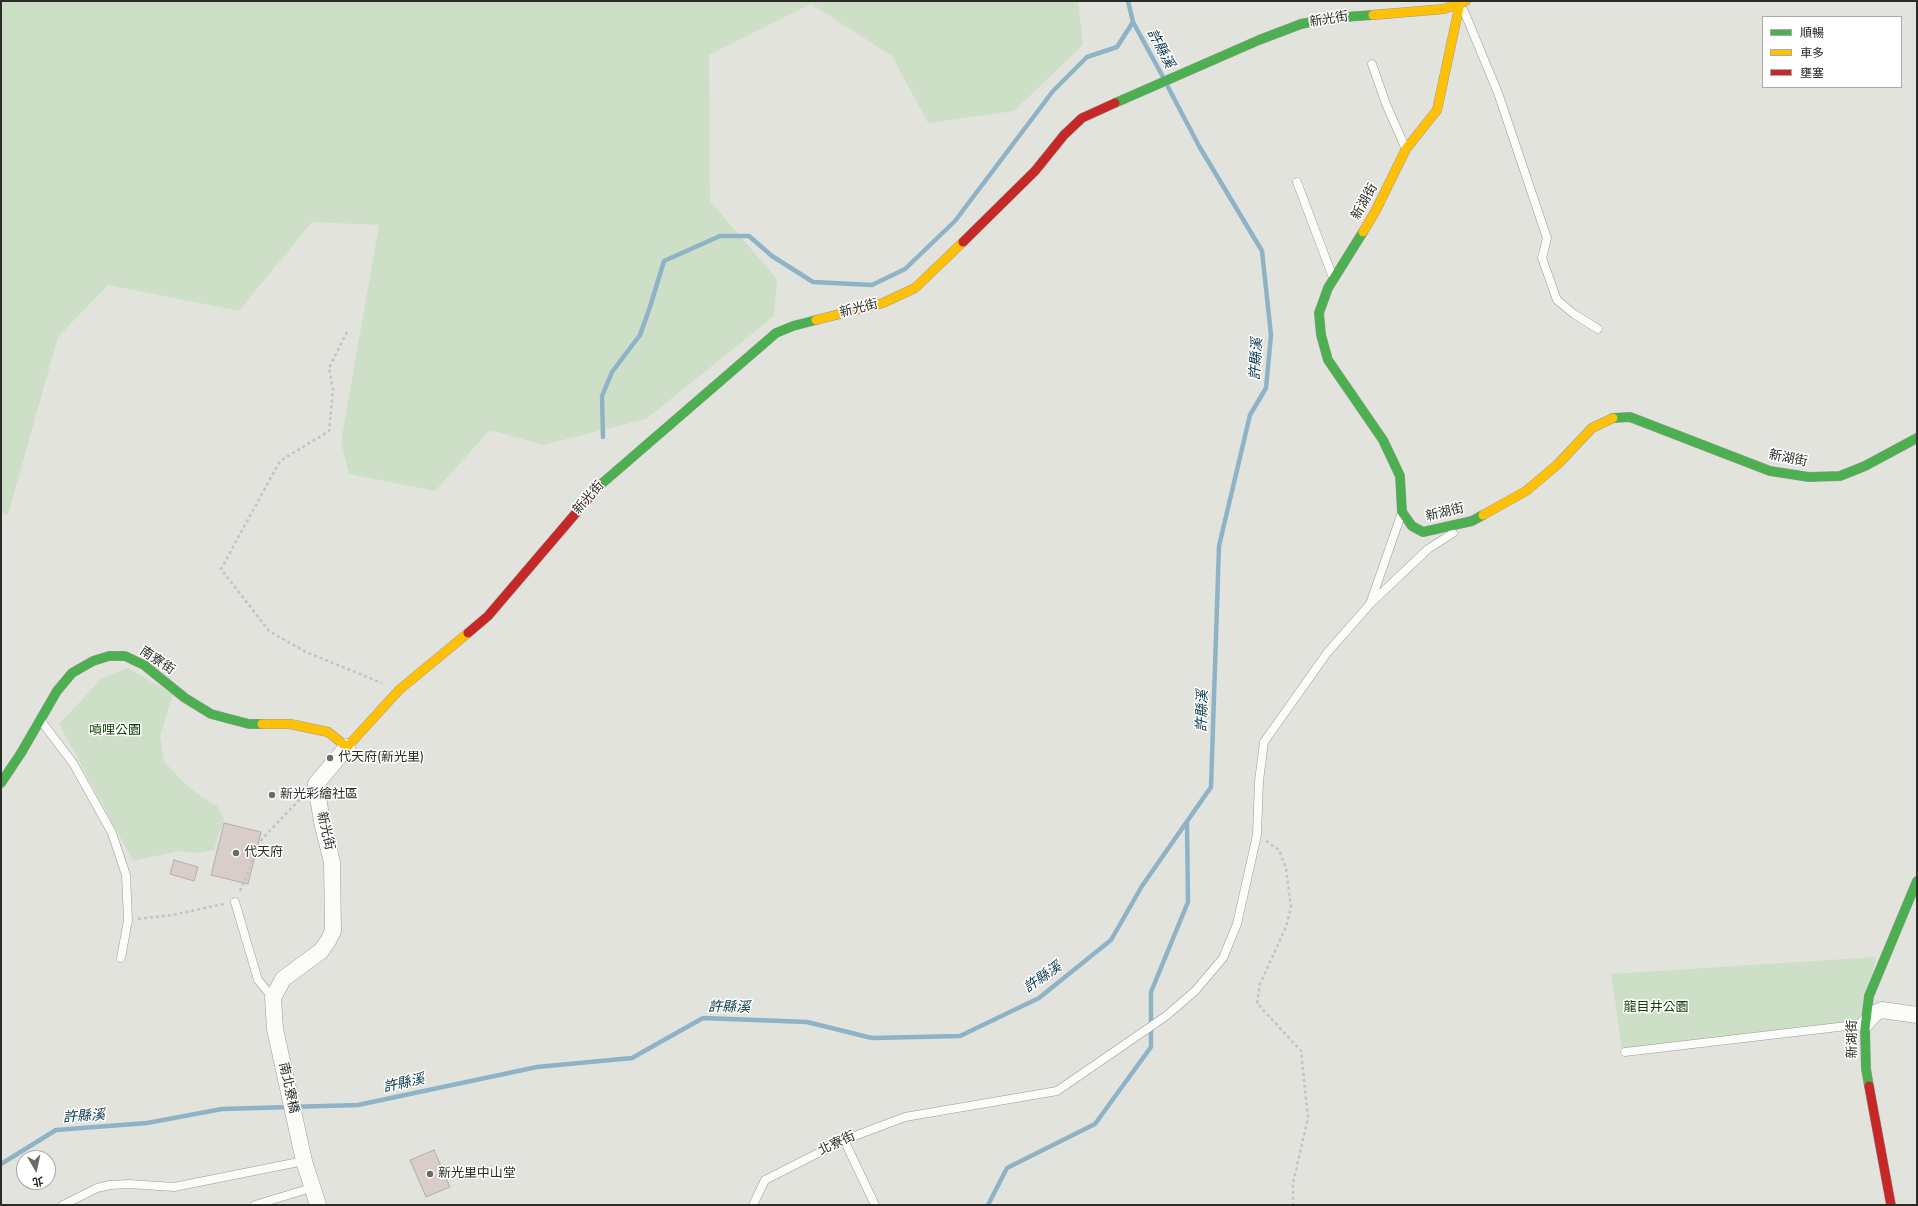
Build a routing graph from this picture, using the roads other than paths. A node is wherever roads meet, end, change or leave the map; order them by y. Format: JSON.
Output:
{"nodes":[{"id":1,"x":1463,"y":2,"type":"edge"},
{"id":2,"x":1372,"y":64,"type":"dead end"},
{"id":3,"x":1406,"y":149,"type":"junction"},
{"id":4,"x":1297,"y":182,"type":"dead end"},
{"id":5,"x":1334,"y":279,"type":"junction"},
{"id":6,"x":1598,"y":329,"type":"dead end"},
{"id":7,"x":1917,"y":438,"type":"edge"},
{"id":8,"x":1402,"y":512,"type":"junction"},
{"id":9,"x":1472,"y":521,"type":"junction"},
{"id":10,"x":1370,"y":604,"type":"junction"},
{"id":11,"x":40,"y":720,"type":"junction"},
{"id":12,"x":347,"y":747,"type":"junction"},
{"id":13,"x":1,"y":783,"type":"edge"},
{"id":14,"x":1917,"y":881,"type":"edge"},
{"id":15,"x":235,"y":902,"type":"road end"},
{"id":16,"x":121,"y":958,"type":"dead end"},
{"id":17,"x":273,"y":998,"type":"junction"},
{"id":18,"x":1917,"y":1014,"type":"edge"},
{"id":19,"x":1865,"y":1024,"type":"junction"},
{"id":20,"x":1625,"y":1052,"type":"dead end"},
{"id":21,"x":844,"y":1140,"type":"junction"},
{"id":22,"x":302,"y":1154,"type":"junction"},
{"id":23,"x":311,"y":1188,"type":"junction"},
{"id":24,"x":63,"y":1205,"type":"edge"},
{"id":25,"x":255,"y":1205,"type":"edge"},
{"id":26,"x":318,"y":1205,"type":"edge"},
{"id":27,"x":753,"y":1205,"type":"edge"},
{"id":28,"x":874,"y":1205,"type":"edge"},
{"id":29,"x":1891,"y":1205,"type":"edge"}],
"edges":[{"from":1,"to":3,"type":"street","name":"新湖街"},
{"from":1,"to":6,"type":"lane"},
{"from":1,"to":12,"type":"street","name":"新光街"},
{"from":2,"to":3,"type":"lane"},
{"from":3,"to":5,"type":"street","name":"新湖街"},
{"from":4,"to":5,"type":"lane"},
{"from":5,"to":8,"type":"street","name":"新湖街"},
{"from":7,"to":9,"type":"street","name":"新湖街"},
{"from":8,"to":9,"type":"street","name":"新湖街"},
{"from":8,"to":10,"type":"lane"},
{"from":9,"to":10,"type":"lane","name":"北寮街"},
{"from":10,"to":21,"type":"lane","name":"北寮街"},
{"from":11,"to":12,"type":"street","name":"南寮街"},
{"from":11,"to":13,"type":"street","name":"南寮街"},
{"from":11,"to":16,"type":"lane"},
{"from":12,"to":17,"type":"street","name":"新光街"},
{"from":14,"to":19,"type":"street","name":"新湖街"},
{"from":15,"to":17,"type":"lane"},
{"from":17,"to":22,"type":"street","name":"南北寮橋"},
{"from":18,"to":19,"type":"street"},
{"from":19,"to":20,"type":"lane"},
{"from":19,"to":29,"type":"street","name":"新湖街"},
{"from":21,"to":27,"type":"lane","name":"北寮街"},
{"from":21,"to":28,"type":"lane"},
{"from":22,"to":23,"type":"street"},
{"from":22,"to":24,"type":"lane"},
{"from":23,"to":25,"type":"lane"},
{"from":23,"to":26,"type":"street"}]}
